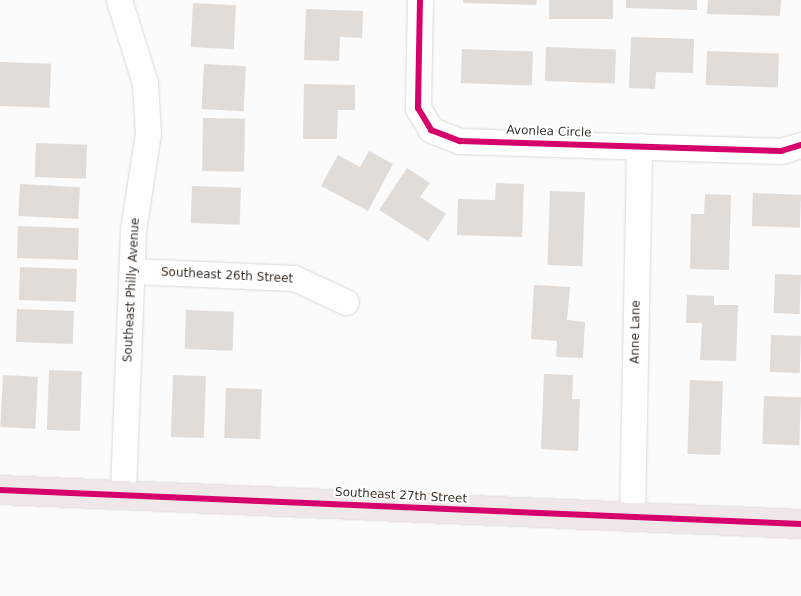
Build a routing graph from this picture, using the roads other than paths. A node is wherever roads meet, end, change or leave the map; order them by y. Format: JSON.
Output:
{"nodes":[{"id":1,"x":119,"y":0,"type":"edge"},
{"id":2,"x":420,"y":0,"type":"edge"},
{"id":3,"x":639,"y":146,"type":"junction"},
{"id":4,"x":801,"y":146,"type":"edge"},
{"id":5,"x":132,"y":271,"type":"junction"},
{"id":6,"x":346,"y":302,"type":"dead end"},
{"id":7,"x":0,"y":490,"type":"edge"},
{"id":8,"x":123,"y":495,"type":"junction"},
{"id":9,"x":632,"y":518,"type":"junction"},
{"id":10,"x":801,"y":524,"type":"edge"}],
"edges":[{"from":1,"to":5,"type":"street","name":"Southeast Philly Avenue"},
{"from":2,"to":3,"type":"street","name":"Avonlea Circle"},
{"from":3,"to":4,"type":"street","name":"Avonlea Circle"},
{"from":3,"to":9,"type":"street","name":"Anne Lane"},
{"from":5,"to":6,"type":"street","name":"Southeast 26th Street"},
{"from":5,"to":8,"type":"street","name":"Southeast Philly Avenue"},
{"from":7,"to":8,"type":"main road","name":"Southeast 27th Street"},
{"from":8,"to":9,"type":"main road","name":"Southeast 27th Street"},
{"from":9,"to":10,"type":"main road","name":"Southeast 27th Street"}]}
